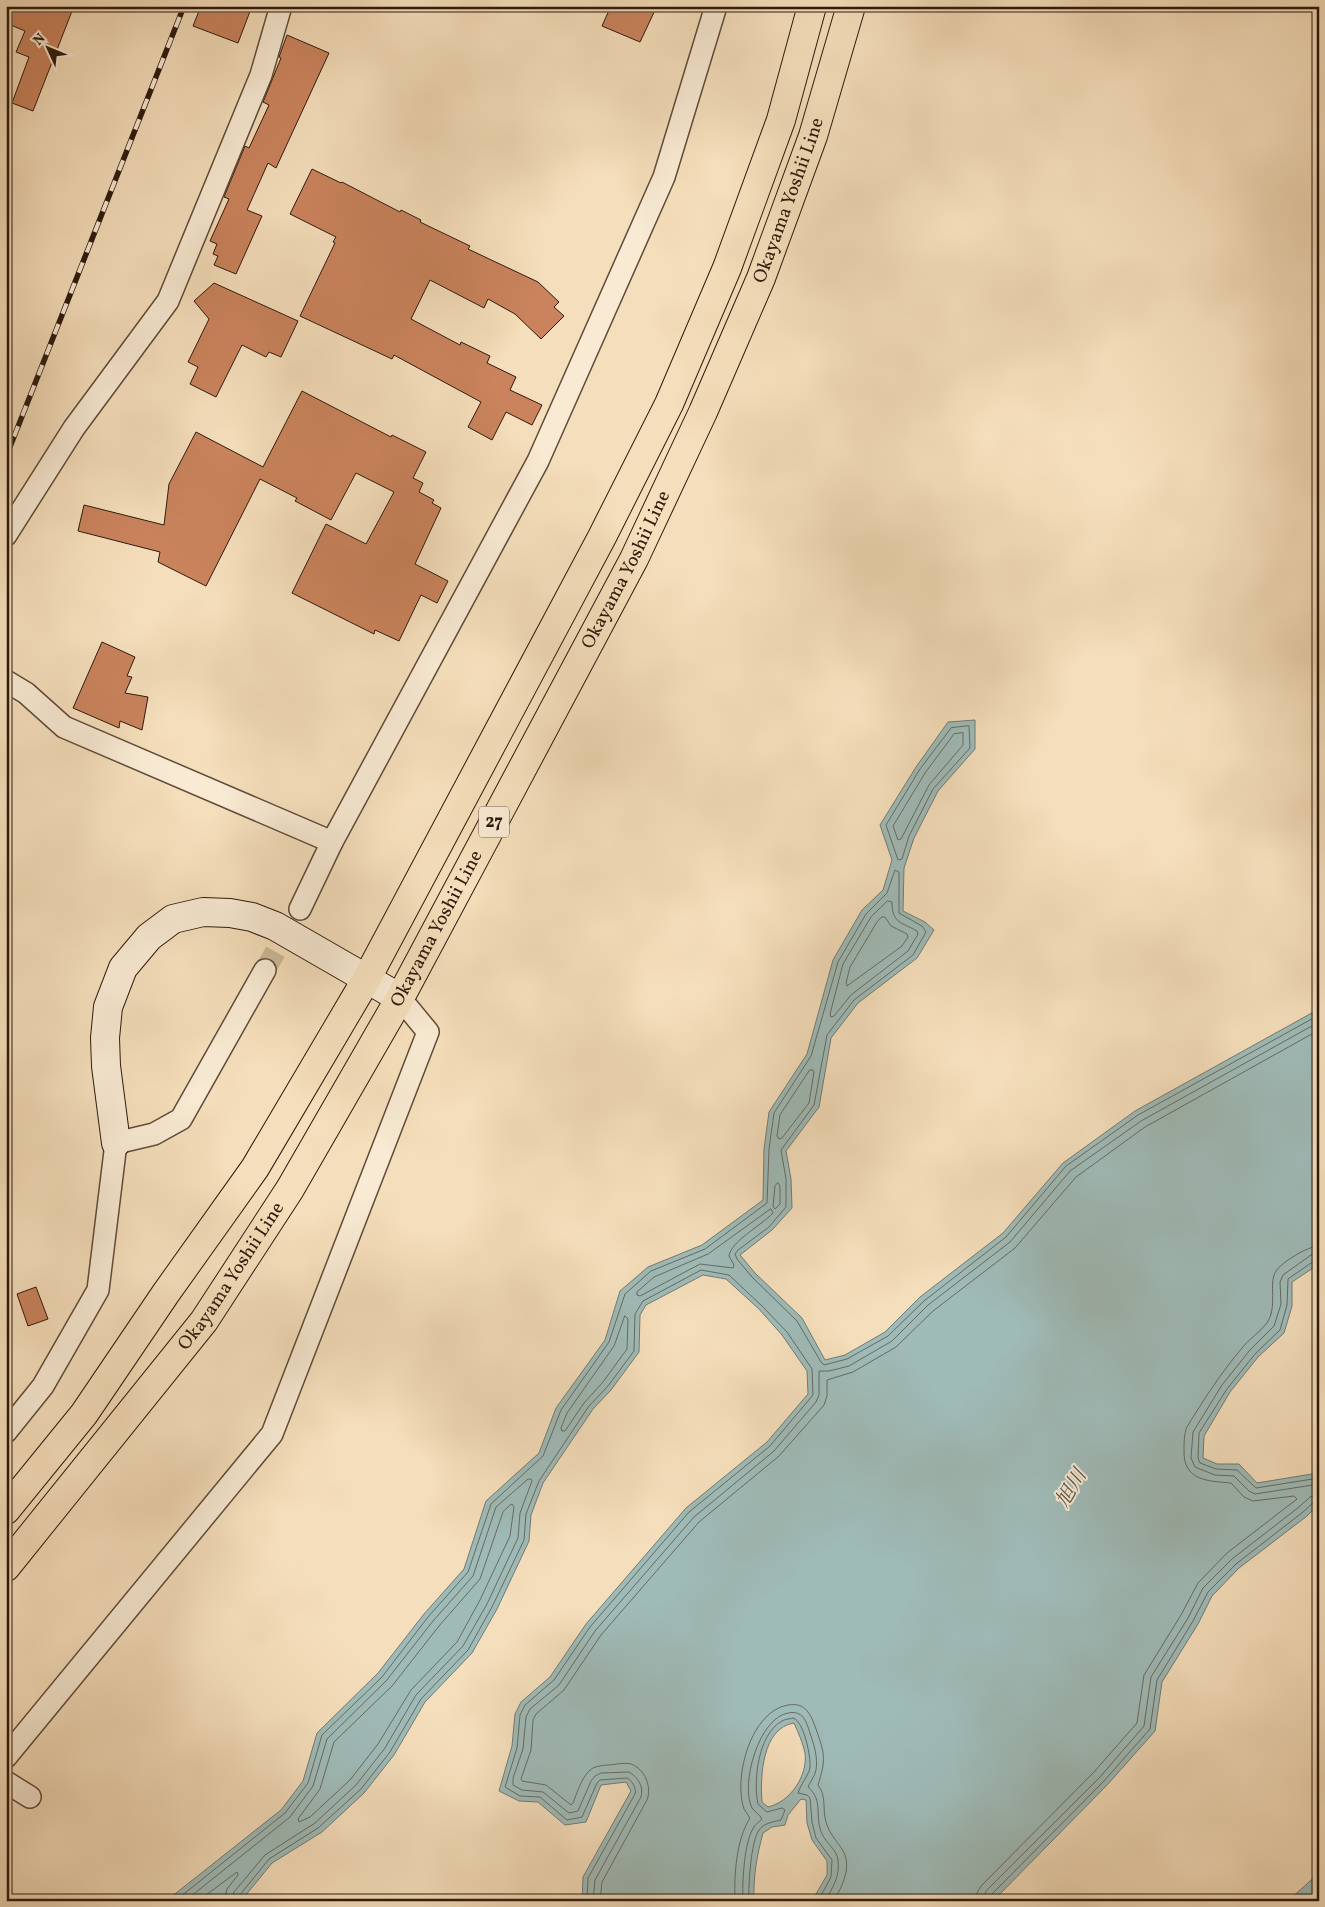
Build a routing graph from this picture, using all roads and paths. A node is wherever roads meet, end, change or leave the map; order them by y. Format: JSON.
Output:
{"nodes":[{"id":1,"x":281,"y":6,"type":"edge"},
{"id":2,"x":716,"y":6,"type":"edge"},
{"id":3,"x":812,"y":6,"type":"edge"},
{"id":4,"x":851,"y":6,"type":"edge"},
{"id":5,"x":6,"y":535,"type":"edge"},
{"id":6,"x":6,"y":681,"type":"edge"},
{"id":7,"x":332,"y":842,"type":"junction"},
{"id":8,"x":300,"y":909,"type":"tunnel mouth"},
{"id":9,"x":265,"y":970,"type":"tunnel mouth"},
{"id":10,"x":366,"y":980,"type":"junction"},
{"id":11,"x":400,"y":998,"type":"junction"},
{"id":12,"x":116,"y":1143,"type":"junction"},
{"id":13,"x":6,"y":1432,"type":"edge"},
{"id":14,"x":6,"y":1510,"type":"edge"},
{"id":15,"x":6,"y":1567,"type":"edge"},
{"id":16,"x":6,"y":1757,"type":"edge"},
{"id":17,"x":6,"y":1782,"type":"edge"},
{"id":18,"x":30,"y":1797,"type":"dead end"}],
"edges":[{"from":1,"to":5,"type":"street"},
{"from":2,"to":7,"type":"street"},
{"from":3,"to":10,"type":"main road","name":"Okayama Yoshii Line","number":"27"},
{"from":4,"to":11,"type":"main road","name":"Okayama Yoshii Line","number":"27"},
{"from":6,"to":7,"type":"street"},
{"from":7,"to":8,"type":"street"},
{"from":9,"to":12,"type":"street"},
{"from":10,"to":11,"type":"street"},
{"from":10,"to":12,"type":"street"},
{"from":10,"to":14,"type":"main road","name":"Okayama Yoshii Line","number":"27"},
{"from":11,"to":15,"type":"main road","name":"Okayama Yoshii Line","number":"27"},
{"from":11,"to":16,"type":"street"},
{"from":12,"to":13,"type":"street"},
{"from":17,"to":18,"type":"street"}]}
